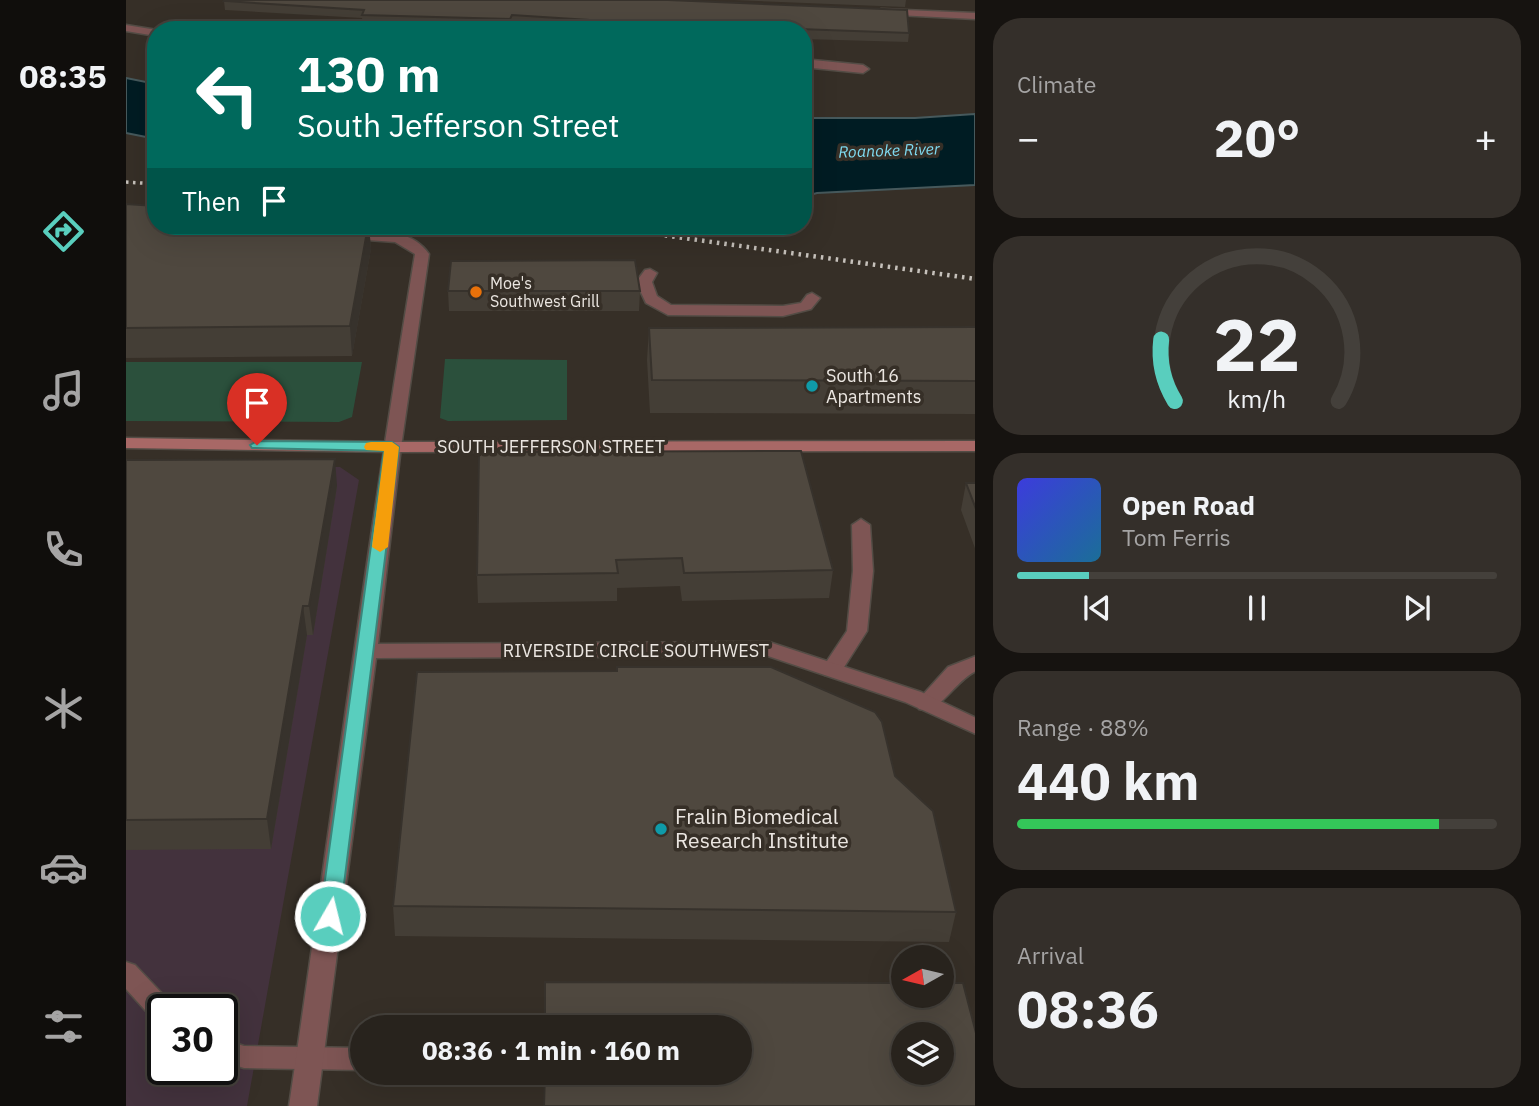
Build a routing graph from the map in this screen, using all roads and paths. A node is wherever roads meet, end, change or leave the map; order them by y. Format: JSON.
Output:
{"nodes":[{"id":1,"x":868,"y":11,"type":"edge"},
{"id":2,"x":975,"y":16,"type":"edge"},
{"id":3,"x":126,"y":29,"type":"edge"},
{"id":4,"x":147,"y":32,"type":"edge"},
{"id":5,"x":812,"y":63,"type":"edge"},
{"id":6,"x":863,"y":69,"type":"dead end"},
{"id":7,"x":345,"y":235,"type":"edge"},
{"id":8,"x":650,"y":273,"type":"dead end"},
{"id":9,"x":811,"y":298,"type":"dead end"},
{"id":10,"x":126,"y":443,"type":"edge"},
{"id":11,"x":975,"y":446,"type":"edge"},
{"id":12,"x":392,"y":447,"type":"junction"},
{"id":13,"x":861,"y":525,"type":"dead end"},
{"id":14,"x":367,"y":651,"type":"junction"},
{"id":15,"x":975,"y":663,"type":"edge"},
{"id":16,"x":832,"y":670,"type":"junction"},
{"id":17,"x":927,"y":704,"type":"junction"},
{"id":18,"x":975,"y":727,"type":"edge"},
{"id":19,"x":126,"y":972,"type":"edge"},
{"id":20,"x":147,"y":995,"type":"edge"},
{"id":21,"x":238,"y":1055,"type":"edge"},
{"id":22,"x":310,"y":1058,"type":"junction"},
{"id":23,"x":350,"y":1059,"type":"edge"},
{"id":24,"x":303,"y":1106,"type":"edge"}],
"edges":[{"from":1,"to":2,"type":"street"},
{"from":3,"to":4,"type":"street"},
{"from":5,"to":6,"type":"street"},
{"from":7,"to":12,"type":"street"},
{"from":8,"to":9,"type":"lane"},
{"from":10,"to":12,"type":"main road","name":"SOUTH JEFFERSON STREET"},
{"from":11,"to":12,"type":"main road","name":"SOUTH JEFFERSON STREET"},
{"from":12,"to":14,"type":"street"},
{"from":13,"to":16,"type":"street"},
{"from":14,"to":16,"type":"street","name":"RIVERSIDE CIRCLE SOUTHWEST"},
{"from":14,"to":22,"type":"street"},
{"from":15,"to":17,"type":"street"},
{"from":16,"to":17,"type":"street","name":"RIVERSIDE CIRCLE SOUTHWEST"},
{"from":17,"to":18,"type":"street","name":"RIVERSIDE CIRCLE SOUTHWEST"},
{"from":19,"to":20,"type":"street"},
{"from":21,"to":22,"type":"street"},
{"from":22,"to":23,"type":"street"},
{"from":22,"to":24,"type":"street"}]}
